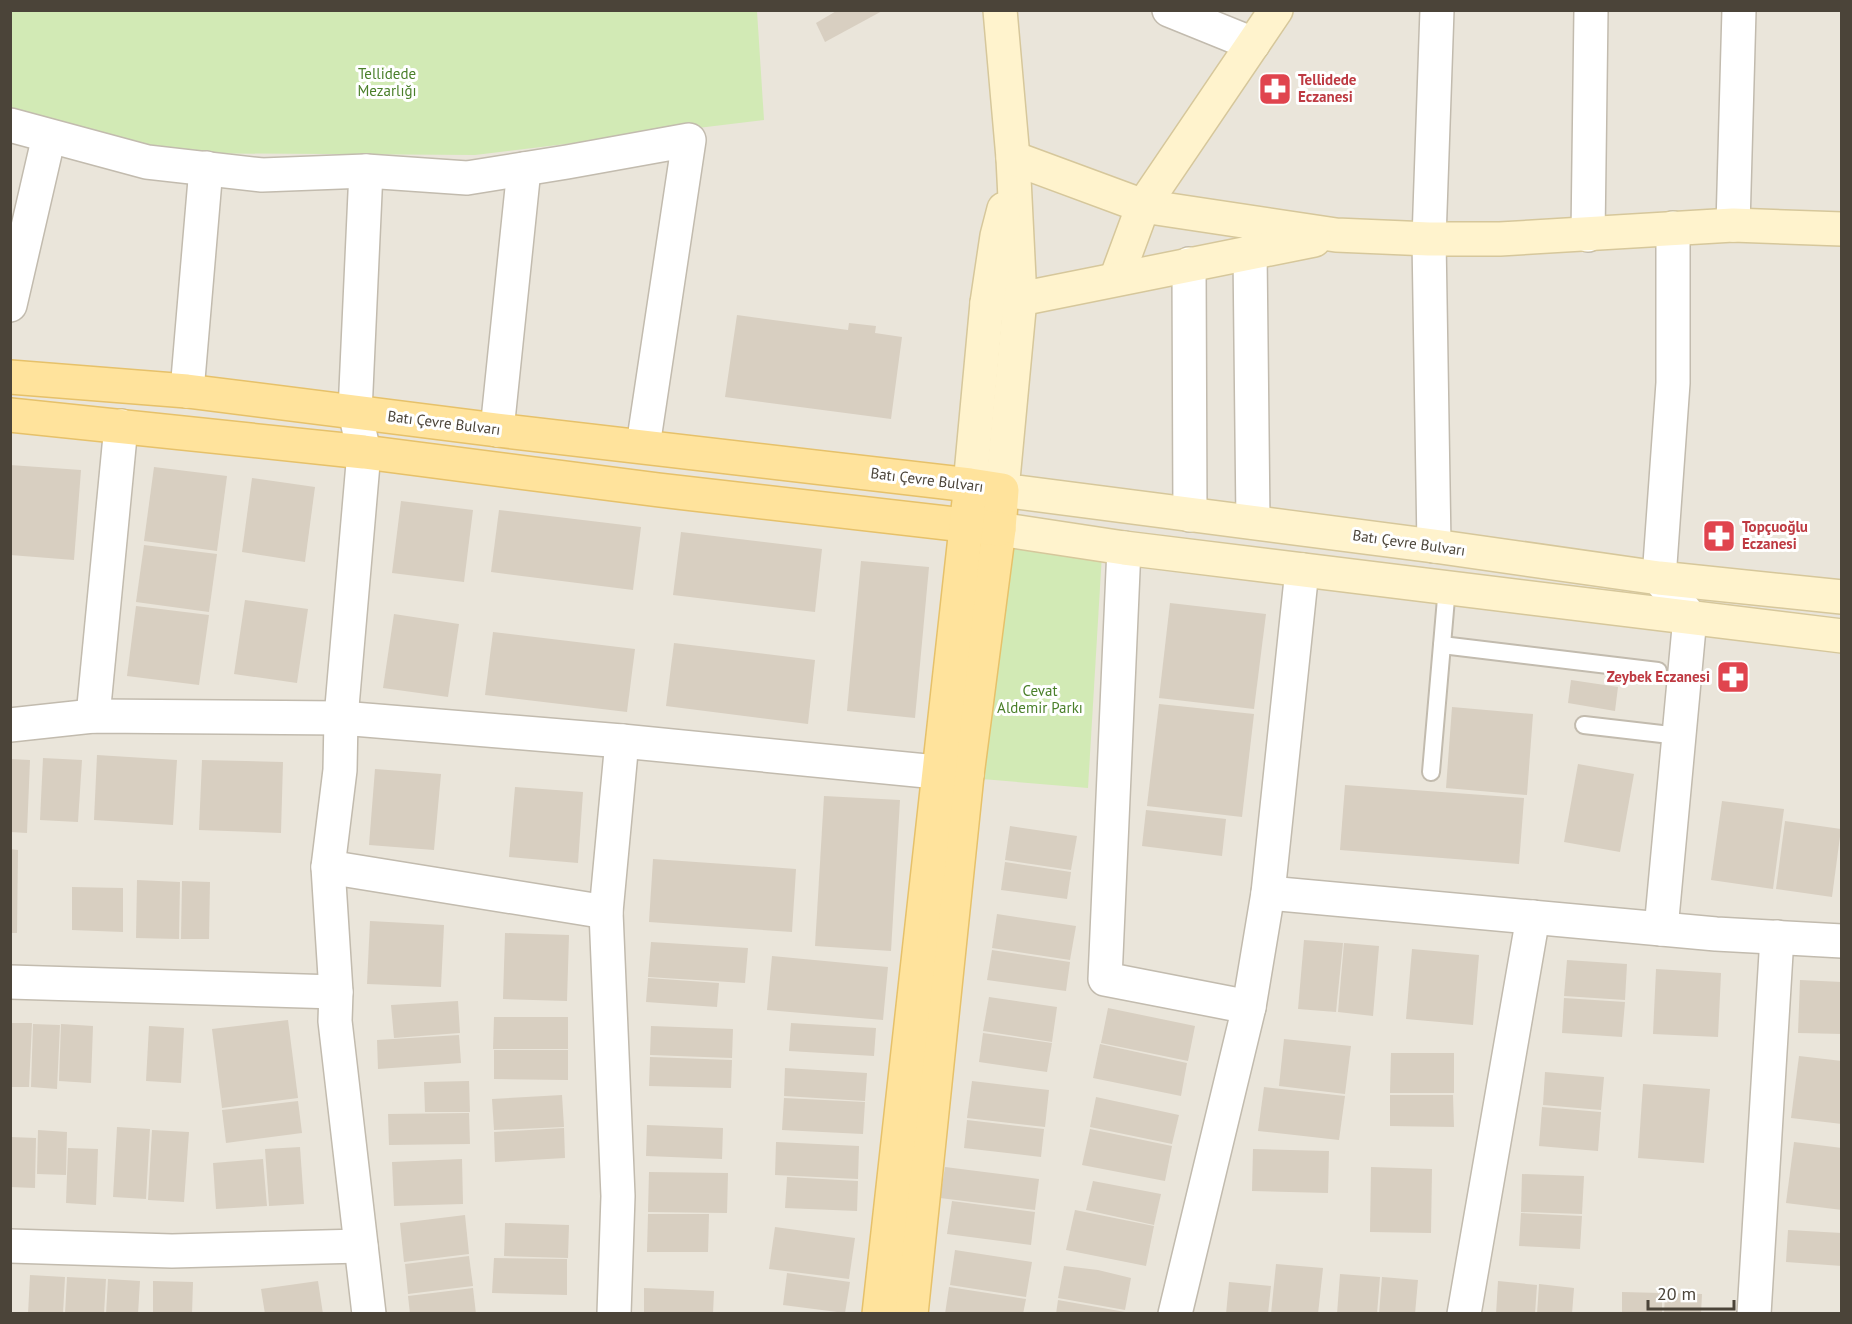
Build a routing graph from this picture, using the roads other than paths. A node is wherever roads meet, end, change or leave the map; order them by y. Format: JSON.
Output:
{"nodes":[{"id":1,"x":1000,"y":10,"type":"edge"},
{"id":2,"x":1169,"y":10,"type":"edge"},
{"id":3,"x":1276,"y":10,"type":"edge"},
{"id":4,"x":1437,"y":10,"type":"edge"},
{"id":5,"x":1591,"y":10,"type":"edge"},
{"id":6,"x":1739,"y":10,"type":"edge"},
{"id":7,"x":1253,"y":44,"type":"junction"},
{"id":8,"x":10,"y":125,"type":"edge"},
{"id":9,"x":49,"y":136,"type":"junction"},
{"id":10,"x":1013,"y":158,"type":"junction"},
{"id":11,"x":206,"y":168,"type":"junction"},
{"id":12,"x":524,"y":169,"type":"junction"},
{"id":13,"x":366,"y":171,"type":"junction"},
{"id":14,"x":1143,"y":206,"type":"junction"},
{"id":15,"x":1733,"y":225,"type":"junction"},
{"id":16,"x":1672,"y":228,"type":"junction"},
{"id":17,"x":1842,"y":229,"type":"edge"},
{"id":18,"x":1336,"y":235,"type":"junction"},
{"id":19,"x":1588,"y":235,"type":"junction"},
{"id":20,"x":1429,"y":239,"type":"junction"},
{"id":21,"x":1250,"y":252,"type":"junction"},
{"id":22,"x":1189,"y":264,"type":"junction"},
{"id":23,"x":1116,"y":279,"type":"junction"},
{"id":24,"x":1020,"y":299,"type":"junction"},
{"id":25,"x":987,"y":303,"type":"junction"},
{"id":26,"x":10,"y":305,"type":"edge"},
{"id":27,"x":10,"y":377,"type":"edge"},
{"id":28,"x":187,"y":391,"type":"junction"},
{"id":29,"x":355,"y":412,"type":"junction"},
{"id":30,"x":10,"y":415,"type":"edge"},
{"id":31,"x":121,"y":426,"type":"junction"},
{"id":32,"x":497,"y":430,"type":"junction"},
{"id":33,"x":643,"y":446,"type":"junction"},
{"id":34,"x":364,"y":452,"type":"junction"},
{"id":35,"x":970,"y":485,"type":"junction"},
{"id":36,"x":1002,"y":490,"type":"junction"},
{"id":37,"x":1190,"y":515,"type":"junction"},
{"id":38,"x":1253,"y":522,"type":"junction"},
{"id":39,"x":983,"y":526,"type":"junction"},
{"id":40,"x":1434,"y":546,"type":"junction"},
{"id":41,"x":1124,"y":548,"type":"junction"},
{"id":42,"x":1302,"y":570,"type":"junction"},
{"id":43,"x":1659,"y":578,"type":"junction"},
{"id":44,"x":1447,"y":587,"type":"junction"},
{"id":45,"x":1842,"y":597,"type":"edge"},
{"id":46,"x":1690,"y":617,"type":"junction"},
{"id":47,"x":1842,"y":636,"type":"edge"},
{"id":48,"x":1442,"y":645,"type":"junction"},
{"id":49,"x":1658,"y":671,"type":"dead end"},
{"id":50,"x":93,"y":716,"type":"junction"},
{"id":51,"x":341,"y":718,"type":"junction"},
{"id":52,"x":10,"y":725,"type":"edge"},
{"id":53,"x":1584,"y":725,"type":"dead end"},
{"id":54,"x":1679,"y":736,"type":"junction"},
{"id":55,"x":622,"y":741,"type":"junction"},
{"id":56,"x":1431,"y":772,"type":"dead end"},
{"id":57,"x":953,"y":774,"type":"junction"},
{"id":58,"x":328,"y":867,"type":"junction"},
{"id":59,"x":1268,"y":893,"type":"junction"},
{"id":60,"x":606,"y":912,"type":"junction"},
{"id":61,"x":1533,"y":917,"type":"junction"},
{"id":62,"x":1661,"y":929,"type":"junction"},
{"id":63,"x":1777,"y":937,"type":"junction"},
{"id":64,"x":1842,"y":941,"type":"edge"},
{"id":65,"x":10,"y":982,"type":"edge"},
{"id":66,"x":336,"y":993,"type":"junction"},
{"id":67,"x":1249,"y":1007,"type":"junction"},
{"id":68,"x":10,"y":1246,"type":"edge"},
{"id":69,"x":361,"y":1246,"type":"junction"},
{"id":70,"x":369,"y":1314,"type":"edge"},
{"id":71,"x":614,"y":1314,"type":"edge"},
{"id":72,"x":879,"y":1314,"type":"edge"},
{"id":73,"x":911,"y":1314,"type":"edge"},
{"id":74,"x":1175,"y":1314,"type":"edge"},
{"id":75,"x":1464,"y":1314,"type":"edge"},
{"id":76,"x":1754,"y":1314,"type":"edge"}],
"edges":[{"from":1,"to":10,"type":"main road"},
{"from":2,"to":7,"type":"street"},
{"from":3,"to":7,"type":"main road"},
{"from":4,"to":20,"type":"street"},
{"from":5,"to":19,"type":"street"},
{"from":6,"to":15,"type":"street"},
{"from":7,"to":14,"type":"main road"},
{"from":8,"to":9,"type":"street"},
{"from":9,"to":11,"type":"street"},
{"from":9,"to":26,"type":"street"},
{"from":10,"to":14,"type":"main road"},
{"from":10,"to":24,"type":"main road"},
{"from":10,"to":25,"type":"main road"},
{"from":11,"to":13,"type":"street"},
{"from":11,"to":28,"type":"street"},
{"from":12,"to":13,"type":"street"},
{"from":12,"to":32,"type":"street"},
{"from":12,"to":33,"type":"street"},
{"from":13,"to":29,"type":"street"},
{"from":14,"to":18,"type":"main road"},
{"from":14,"to":23,"type":"main road"},
{"from":15,"to":16,"type":"main road"},
{"from":15,"to":17,"type":"main road"},
{"from":16,"to":19,"type":"main road"},
{"from":16,"to":43,"type":"street"},
{"from":18,"to":20,"type":"main road"},
{"from":18,"to":21,"type":"main road"},
{"from":19,"to":20,"type":"main road"},
{"from":20,"to":40,"type":"street"},
{"from":21,"to":22,"type":"main road"},
{"from":21,"to":38,"type":"street"},
{"from":22,"to":23,"type":"main road"},
{"from":22,"to":37,"type":"street"},
{"from":23,"to":24,"type":"main road"},
{"from":24,"to":25,"type":"main road"},
{"from":24,"to":36,"type":"main road"},
{"from":25,"to":35,"type":"main road"},
{"from":27,"to":28,"type":"main road","name":"Batı Çevre Bulvarı"},
{"from":28,"to":29,"type":"main road","name":"Batı Çevre Bulvarı"},
{"from":29,"to":32,"type":"main road","name":"Batı Çevre Bulvarı"},
{"from":29,"to":34,"type":"street"},
{"from":30,"to":31,"type":"main road"},
{"from":31,"to":34,"type":"main road"},
{"from":31,"to":50,"type":"street"},
{"from":32,"to":33,"type":"main road","name":"Batı Çevre Bulvarı"},
{"from":33,"to":35,"type":"main road","name":"Batı Çevre Bulvarı"},
{"from":34,"to":39,"type":"main road"},
{"from":34,"to":51,"type":"street"},
{"from":35,"to":36,"type":"main road","name":"Batı Çevre Bulvarı"},
{"from":35,"to":39,"type":"main road"},
{"from":36,"to":37,"type":"main road","name":"Batı Çevre Bulvarı"},
{"from":36,"to":39,"type":"main road"},
{"from":37,"to":38,"type":"main road","name":"Batı Çevre Bulvarı"},
{"from":38,"to":40,"type":"main road","name":"Batı Çevre Bulvarı"},
{"from":39,"to":41,"type":"main road"},
{"from":39,"to":57,"type":"main road"},
{"from":40,"to":43,"type":"main road","name":"Batı Çevre Bulvarı"},
{"from":41,"to":42,"type":"main road"},
{"from":41,"to":67,"type":"street"},
{"from":42,"to":44,"type":"main road"},
{"from":42,"to":59,"type":"street"},
{"from":43,"to":45,"type":"main road","name":"Batı Çevre Bulvarı"},
{"from":43,"to":46,"type":"street"},
{"from":44,"to":46,"type":"main road"},
{"from":44,"to":48,"type":"lane"},
{"from":46,"to":47,"type":"main road"},
{"from":46,"to":54,"type":"street"},
{"from":48,"to":49,"type":"lane"},
{"from":48,"to":56,"type":"lane"},
{"from":50,"to":51,"type":"street"},
{"from":50,"to":52,"type":"street"},
{"from":51,"to":55,"type":"street"},
{"from":51,"to":58,"type":"street"},
{"from":53,"to":54,"type":"lane"},
{"from":54,"to":62,"type":"street"},
{"from":55,"to":57,"type":"street"},
{"from":55,"to":60,"type":"street"},
{"from":57,"to":72,"type":"main road"},
{"from":57,"to":73,"type":"main road"},
{"from":58,"to":60,"type":"street"},
{"from":58,"to":66,"type":"street"},
{"from":59,"to":61,"type":"street"},
{"from":59,"to":67,"type":"street"},
{"from":60,"to":71,"type":"street"},
{"from":61,"to":62,"type":"street"},
{"from":61,"to":75,"type":"street"},
{"from":62,"to":63,"type":"street"},
{"from":63,"to":64,"type":"street"},
{"from":63,"to":76,"type":"street"},
{"from":65,"to":66,"type":"street"},
{"from":66,"to":69,"type":"street"},
{"from":67,"to":74,"type":"street"},
{"from":68,"to":69,"type":"street"},
{"from":69,"to":70,"type":"street"}]}
